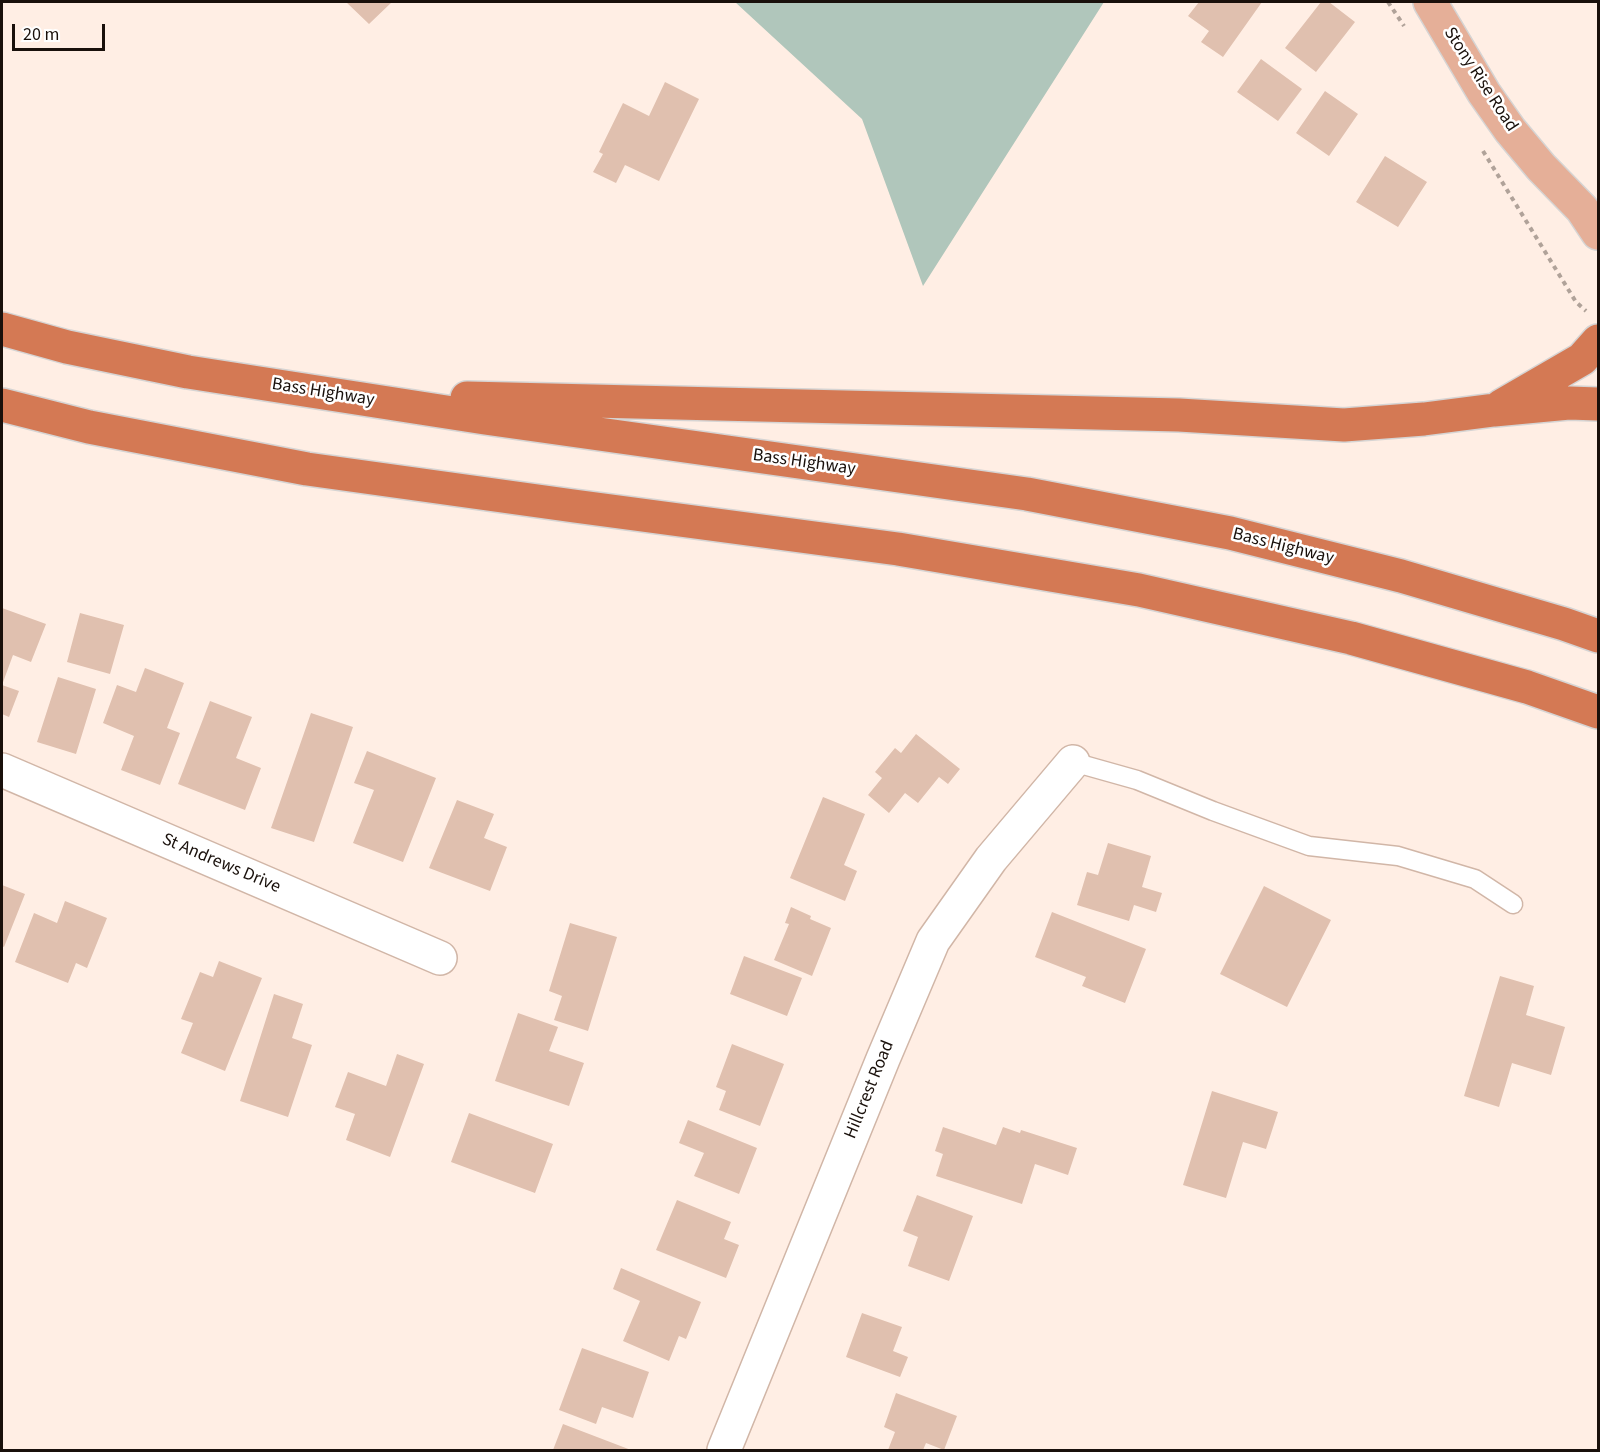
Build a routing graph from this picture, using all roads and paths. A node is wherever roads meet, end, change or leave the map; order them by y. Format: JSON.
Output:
{"nodes":[{"id":1,"x":1388,"y":2,"type":"edge"},
{"id":2,"x":1430,"y":2,"type":"edge"},
{"id":3,"x":1407,"y":31,"type":"dead end"},
{"id":4,"x":1477,"y":141,"type":"dead end"},
{"id":5,"x":1593,"y":220,"type":"edge"},
{"id":6,"x":1595,"y":328,"type":"edge"},
{"id":7,"x":2,"y":329,"type":"edge"},
{"id":8,"x":188,"y":372,"type":"junction"},
{"id":9,"x":1599,"y":404,"type":"edge"},
{"id":10,"x":2,"y":405,"type":"edge"},
{"id":11,"x":1494,"y":410,"type":"junction"},
{"id":12,"x":1599,"y":636,"type":"edge"},
{"id":13,"x":1599,"y":711,"type":"edge"},
{"id":14,"x":1073,"y":762,"type":"joint"},
{"id":15,"x":2,"y":770,"type":"edge"},
{"id":16,"x":1513,"y":903,"type":"dead end"},
{"id":17,"x":440,"y":958,"type":"dead end"},
{"id":18,"x":724,"y":1450,"type":"edge"}],
"edges":[{"from":1,"to":3,"type":"path"},
{"from":2,"to":5,"type":"main road","name":"Stony Rise Road"},
{"from":4,"to":6,"type":"path"},
{"from":6,"to":11,"type":"highway"},
{"from":7,"to":8,"type":"highway","name":"Bass Highway"},
{"from":8,"to":11,"type":"highway"},
{"from":8,"to":12,"type":"highway","name":"Bass Highway"},
{"from":9,"to":11,"type":"highway"},
{"from":10,"to":13,"type":"highway"},
{"from":14,"to":16,"type":"lane"},
{"from":14,"to":18,"type":"street","name":"Hillcrest Road"},
{"from":15,"to":17,"type":"street","name":"St Andrews Drive"}]}
